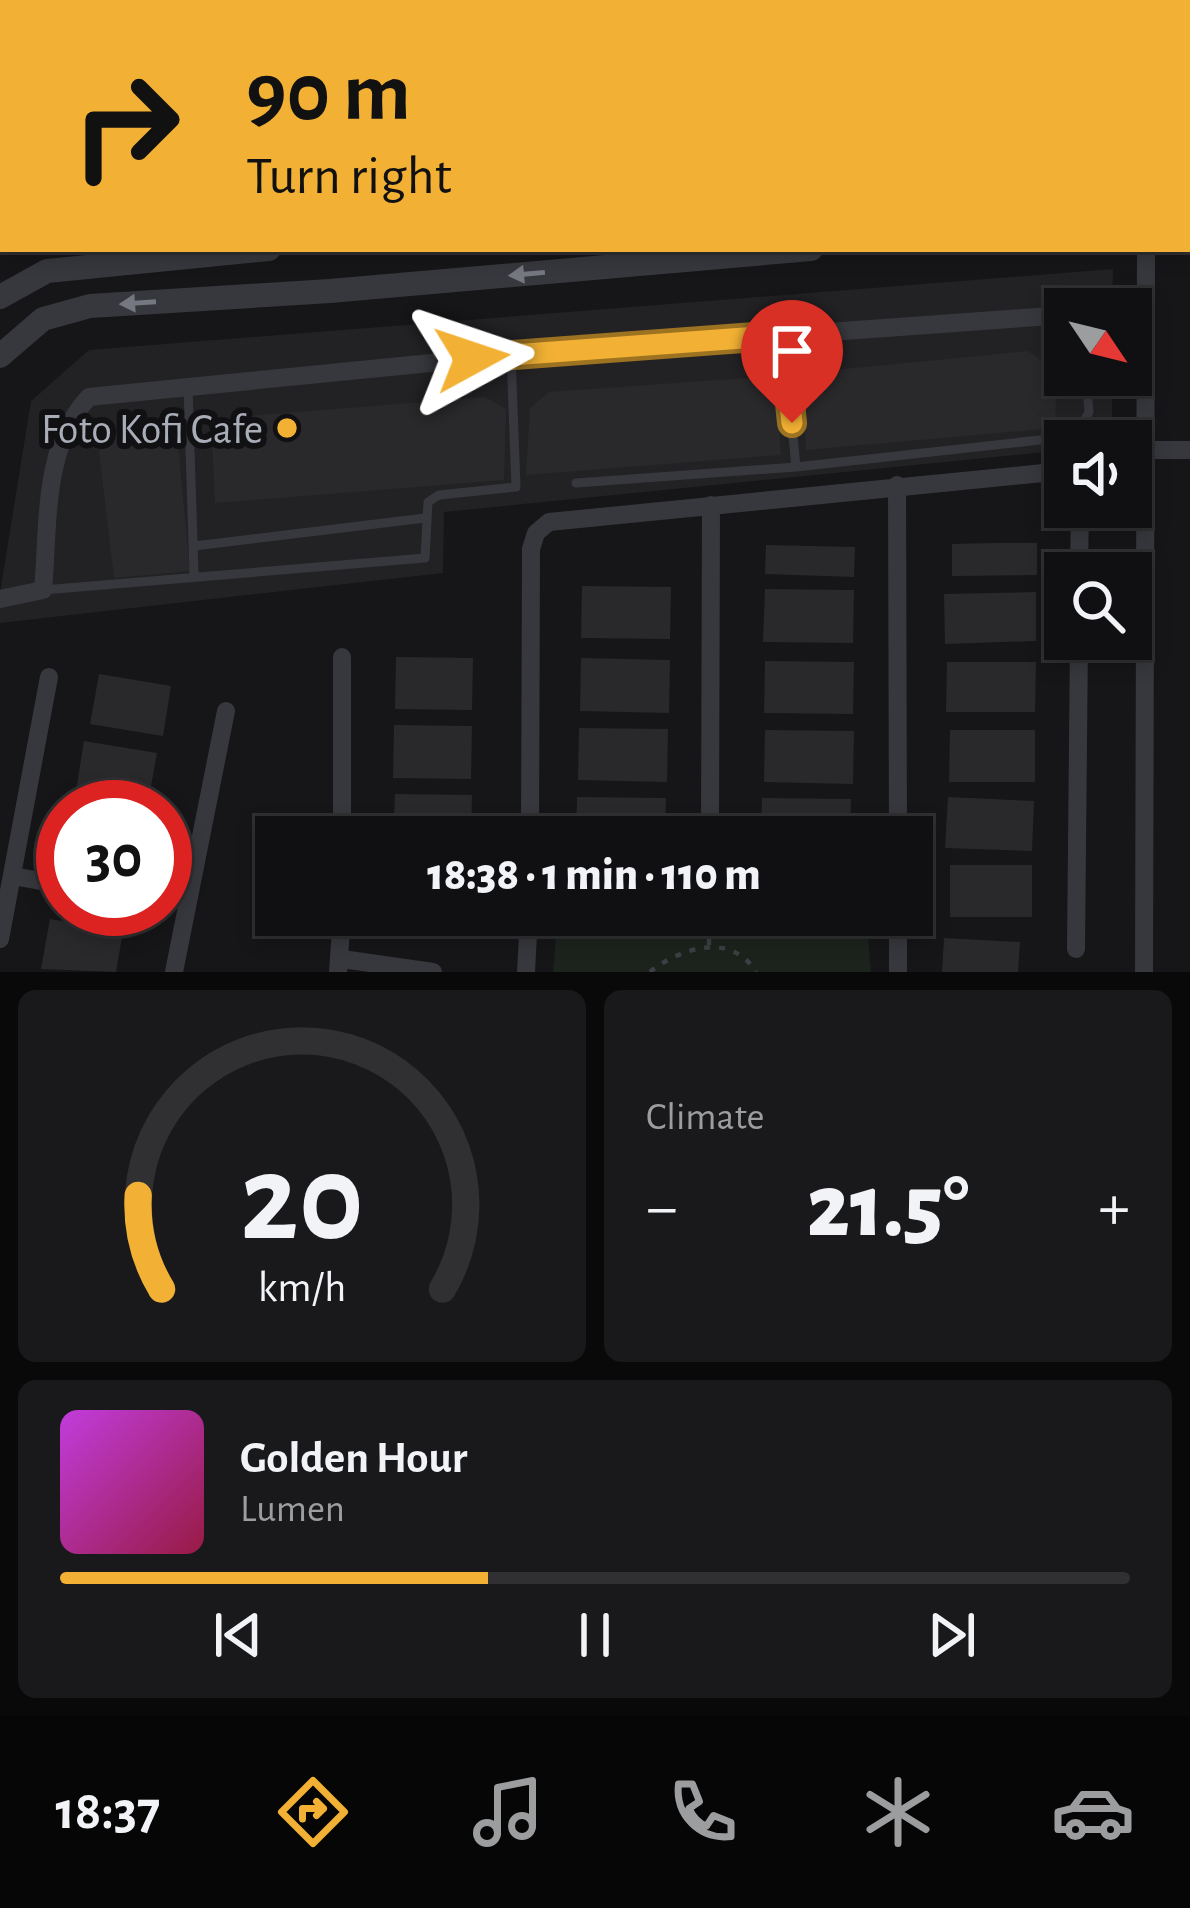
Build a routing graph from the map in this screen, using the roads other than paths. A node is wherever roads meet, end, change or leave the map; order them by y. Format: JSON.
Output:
{"nodes":[{"id":1,"x":239,"y":252,"type":"edge"},
{"id":2,"x":777,"y":252,"type":"edge"},
{"id":3,"x":1146,"y":252,"type":"edge"},
{"id":4,"x":1142,"y":288,"type":"edge"},
{"id":5,"x":0,"y":297,"type":"edge"},
{"id":6,"x":1044,"y":317,"type":"edge"},
{"id":7,"x":783,"y":335,"type":"junction"},
{"id":8,"x":511,"y":355,"type":"junction"},
{"id":9,"x":0,"y":356,"type":"edge"},
{"id":10,"x":188,"y":384,"type":"junction"},
{"id":11,"x":1088,"y":396,"type":"edge"},
{"id":12,"x":1152,"y":450,"type":"edge"},
{"id":13,"x":1190,"y":450,"type":"edge"},
{"id":14,"x":796,"y":467,"type":"junction"},
{"id":15,"x":1044,"y":473,"type":"edge"},
{"id":16,"x":576,"y":483,"type":"dead end"},
{"id":17,"x":897,"y":485,"type":"junction"},
{"id":18,"x":711,"y":505,"type":"junction"},
{"id":19,"x":425,"y":518,"type":"junction"},
{"id":20,"x":1146,"y":528,"type":"edge"},
{"id":21,"x":194,"y":546,"type":"junction"},
{"id":22,"x":194,"y":573,"type":"junction"},
{"id":23,"x":43,"y":590,"type":"junction"},
{"id":24,"x":0,"y":599,"type":"edge"},
{"id":25,"x":342,"y":657,"type":"dead end"},
{"id":26,"x":1079,"y":660,"type":"edge"},
{"id":27,"x":49,"y":677,"type":"dead end"},
{"id":28,"x":226,"y":711,"type":"dead end"},
{"id":29,"x":342,"y":816,"type":"edge"},
{"id":30,"x":530,"y":816,"type":"edge"},
{"id":31,"x":710,"y":816,"type":"edge"},
{"id":32,"x":898,"y":816,"type":"edge"},
{"id":33,"x":13,"y":876,"type":"junction"},
{"id":34,"x":192,"y":877,"type":"edge"},
{"id":35,"x":36,"y":880,"type":"edge"},
{"id":36,"x":181,"y":936,"type":"edge"},
{"id":37,"x":341,"y":936,"type":"edge"},
{"id":38,"x":529,"y":936,"type":"edge"},
{"id":39,"x":898,"y":936,"type":"edge"},
{"id":40,"x":0,"y":939,"type":"edge"},
{"id":41,"x":1076,"y":949,"type":"dead end"},
{"id":42,"x":340,"y":966,"type":"edge"},
{"id":43,"x":174,"y":972,"type":"edge"},
{"id":44,"x":433,"y":972,"type":"edge"},
{"id":45,"x":526,"y":972,"type":"edge"},
{"id":46,"x":898,"y":972,"type":"edge"},
{"id":47,"x":1144,"y":972,"type":"edge"}],
"edges":[{"from":1,"to":5,"type":"street"},
{"from":2,"to":9,"type":"street","one_way":true},
{"from":3,"to":4,"type":"street"},
{"from":6,"to":7,"type":"street"},
{"from":7,"to":8,"type":"street"},
{"from":7,"to":14,"type":"lane"},
{"from":8,"to":10,"type":"street"},
{"from":8,"to":19,"type":"lane"},
{"from":10,"to":21,"type":"lane"},
{"from":10,"to":23,"type":"street"},
{"from":11,"to":14,"type":"lane"},
{"from":12,"to":13,"type":"street"},
{"from":14,"to":16,"type":"lane"},
{"from":15,"to":17,"type":"street"},
{"from":17,"to":18,"type":"street"},
{"from":17,"to":32,"type":"street"},
{"from":18,"to":30,"type":"street"},
{"from":18,"to":31,"type":"street"},
{"from":19,"to":21,"type":"lane"},
{"from":19,"to":22,"type":"lane"},
{"from":20,"to":47,"type":"street"},
{"from":21,"to":22,"type":"lane"},
{"from":22,"to":23,"type":"lane"},
{"from":23,"to":24,"type":"street"},
{"from":25,"to":29,"type":"street"},
{"from":26,"to":41,"type":"street"},
{"from":27,"to":33,"type":"street"},
{"from":28,"to":34,"type":"street"},
{"from":33,"to":35,"type":"street"},
{"from":33,"to":40,"type":"street"},
{"from":36,"to":43,"type":"street"},
{"from":37,"to":42,"type":"street"},
{"from":38,"to":45,"type":"street"},
{"from":39,"to":46,"type":"street"},
{"from":42,"to":44,"type":"street"}]}
